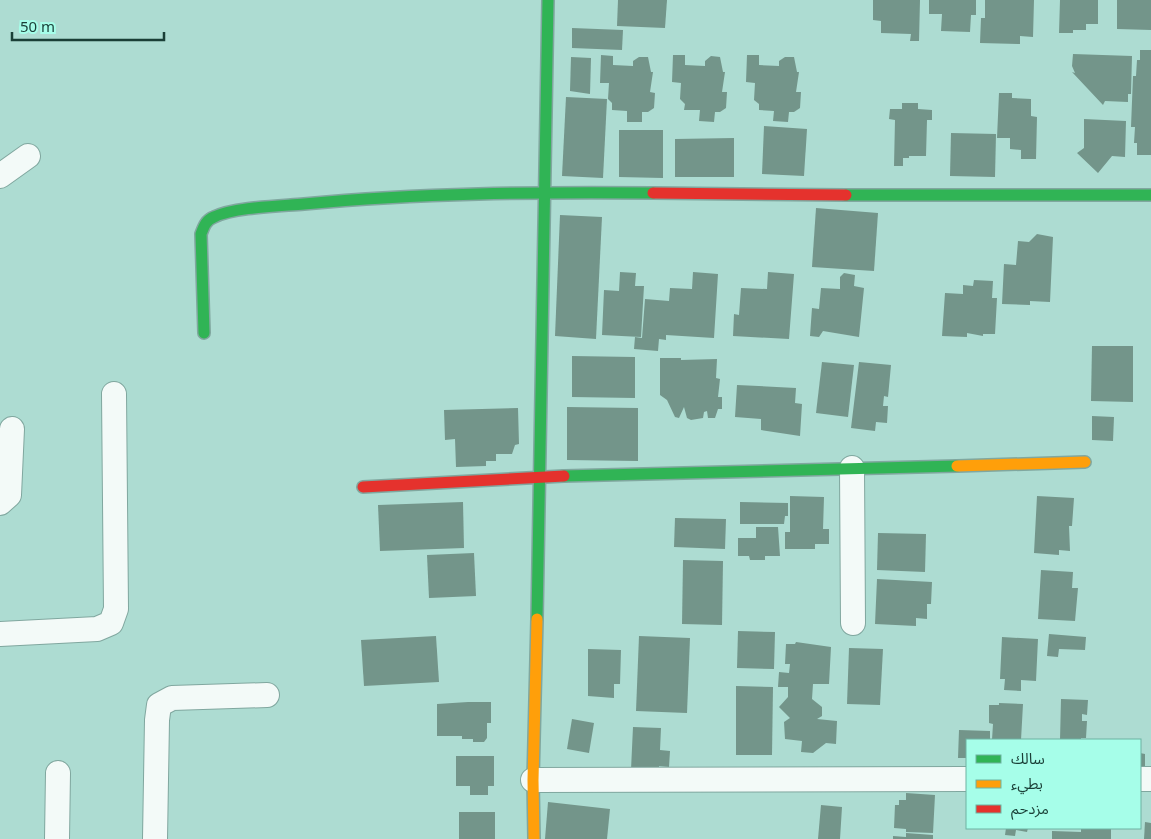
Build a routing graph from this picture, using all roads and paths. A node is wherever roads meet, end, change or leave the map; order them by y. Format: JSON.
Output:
{"nodes":[{"id":1,"x":548,"y":0,"type":"edge"},
{"id":2,"x":28,"y":156,"type":"dead end"},
{"id":3,"x":0,"y":176,"type":"edge"},
{"id":4,"x":546,"y":192,"type":"junction"},
{"id":5,"x":1151,"y":195,"type":"edge"},
{"id":6,"x":204,"y":333,"type":"dead end"},
{"id":7,"x":114,"y":394,"type":"dead end"},
{"id":8,"x":12,"y":429,"type":"dead end"},
{"id":9,"x":1085,"y":462,"type":"dead end"},
{"id":10,"x":852,"y":468,"type":"junction"},
{"id":11,"x":541,"y":477,"type":"junction"},
{"id":12,"x":363,"y":488,"type":"dead end"},
{"id":13,"x":0,"y":503,"type":"edge"},
{"id":14,"x":853,"y":623,"type":"dead end"},
{"id":15,"x":0,"y":634,"type":"edge"},
{"id":16,"x":267,"y":695,"type":"dead end"},
{"id":17,"x":58,"y":773,"type":"dead end"},
{"id":18,"x":966,"y":779,"type":"edge"},
{"id":19,"x":533,"y":780,"type":"junction"},
{"id":20,"x":56,"y":839,"type":"edge"},
{"id":21,"x":155,"y":839,"type":"edge"},
{"id":22,"x":534,"y":839,"type":"edge"}],
"edges":[{"from":1,"to":4,"type":"street"},
{"from":2,"to":3,"type":"street"},
{"from":4,"to":5,"type":"street"},
{"from":4,"to":6,"type":"street"},
{"from":4,"to":11,"type":"street"},
{"from":7,"to":15,"type":"street"},
{"from":8,"to":13,"type":"street"},
{"from":9,"to":10,"type":"street"},
{"from":10,"to":11,"type":"street"},
{"from":10,"to":14,"type":"street"},
{"from":11,"to":12,"type":"street"},
{"from":11,"to":19,"type":"street"},
{"from":16,"to":21,"type":"street"},
{"from":17,"to":20,"type":"street"},
{"from":18,"to":19,"type":"street"},
{"from":19,"to":22,"type":"street"}]}
